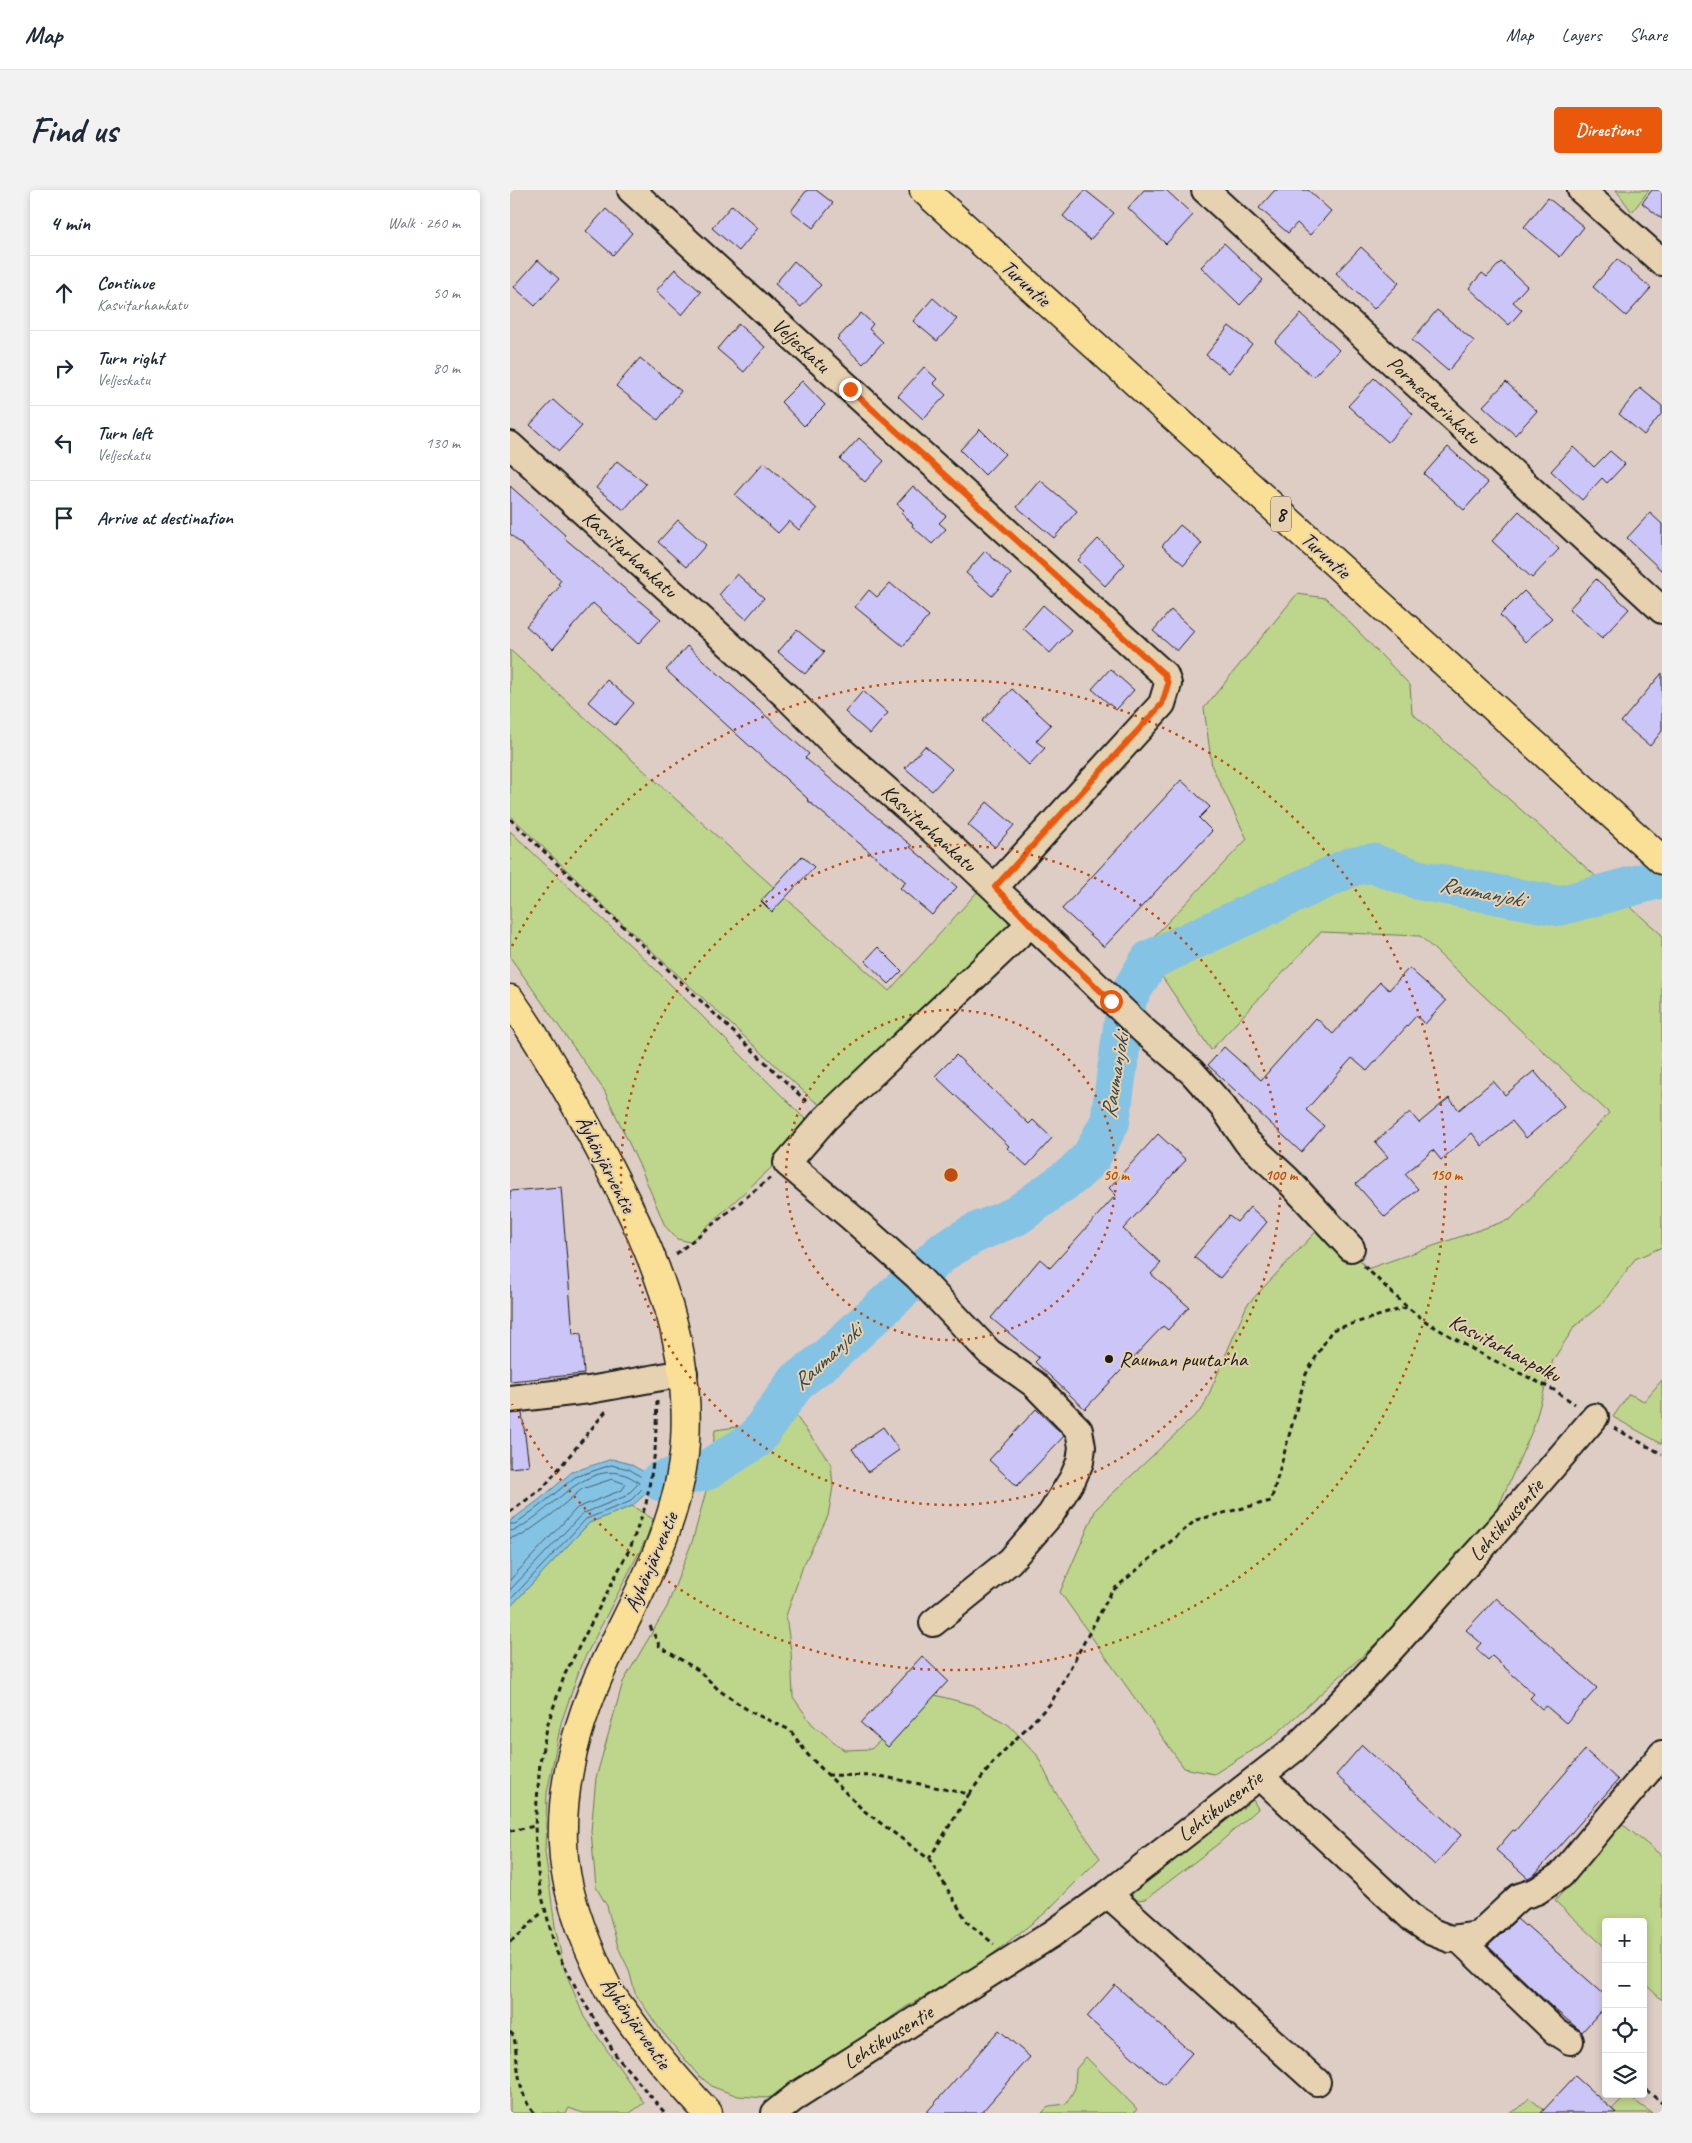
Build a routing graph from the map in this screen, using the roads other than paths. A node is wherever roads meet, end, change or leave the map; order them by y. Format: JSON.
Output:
{"nodes":[{"id":1,"x":631,"y":190,"type":"edge"},
{"id":2,"x":924,"y":190,"type":"edge"},
{"id":3,"x":1205,"y":190,"type":"edge"},
{"id":4,"x":1580,"y":190,"type":"edge"},
{"id":5,"x":1662,"y":262,"type":"edge"},
{"id":6,"x":510,"y":445,"type":"edge"},
{"id":7,"x":1662,"y":610,"type":"edge"},
{"id":8,"x":1662,"y":860,"type":"edge"},
{"id":9,"x":995,"y":887,"type":"junction"},
{"id":10,"x":1030,"y":924,"type":"junction"},
{"id":11,"x":510,"y":999,"type":"edge"},
{"id":12,"x":1351,"y":1248,"type":"road end"},
{"id":13,"x":684,"y":1373,"type":"junction"},
{"id":14,"x":510,"y":1399,"type":"edge"},
{"id":15,"x":1595,"y":1417,"type":"road end"},
{"id":16,"x":932,"y":1623,"type":"dead end"},
{"id":17,"x":1662,"y":1754,"type":"edge"},
{"id":18,"x":1260,"y":1776,"type":"junction"},
{"id":19,"x":1108,"y":1894,"type":"junction"},
{"id":20,"x":1458,"y":1938,"type":"junction"},
{"id":21,"x":1570,"y":2040,"type":"dead end"},
{"id":22,"x":1316,"y":2082,"type":"dead end"},
{"id":23,"x":708,"y":2113,"type":"edge"},
{"id":24,"x":775,"y":2113,"type":"edge"}],
"edges":[{"from":1,"to":9,"type":"street","name":"Veljeskatu"},
{"from":2,"to":8,"type":"main road","name":"Turuntie","number":"8"},
{"from":3,"to":7,"type":"street","name":"Pormestarinkatu"},
{"from":4,"to":5,"type":"street"},
{"from":6,"to":9,"type":"street","name":"Kasvitarhankatu"},
{"from":9,"to":10,"type":"street","name":"Kasvitarhankatu"},
{"from":10,"to":12,"type":"street","name":"Kasvitarhankatu"},
{"from":10,"to":16,"type":"street"},
{"from":11,"to":13,"type":"main road","name":"Äyhönjärventie"},
{"from":13,"to":14,"type":"street"},
{"from":13,"to":23,"type":"main road","name":"Äyhönjärventie"},
{"from":15,"to":18,"type":"street","name":"Lehtikuusentie"},
{"from":17,"to":20,"type":"street"},
{"from":18,"to":19,"type":"street","name":"Lehtikuusentie"},
{"from":18,"to":20,"type":"street"},
{"from":19,"to":22,"type":"street"},
{"from":19,"to":24,"type":"street","name":"Lehtikuusentie"},
{"from":20,"to":21,"type":"street"}]}
